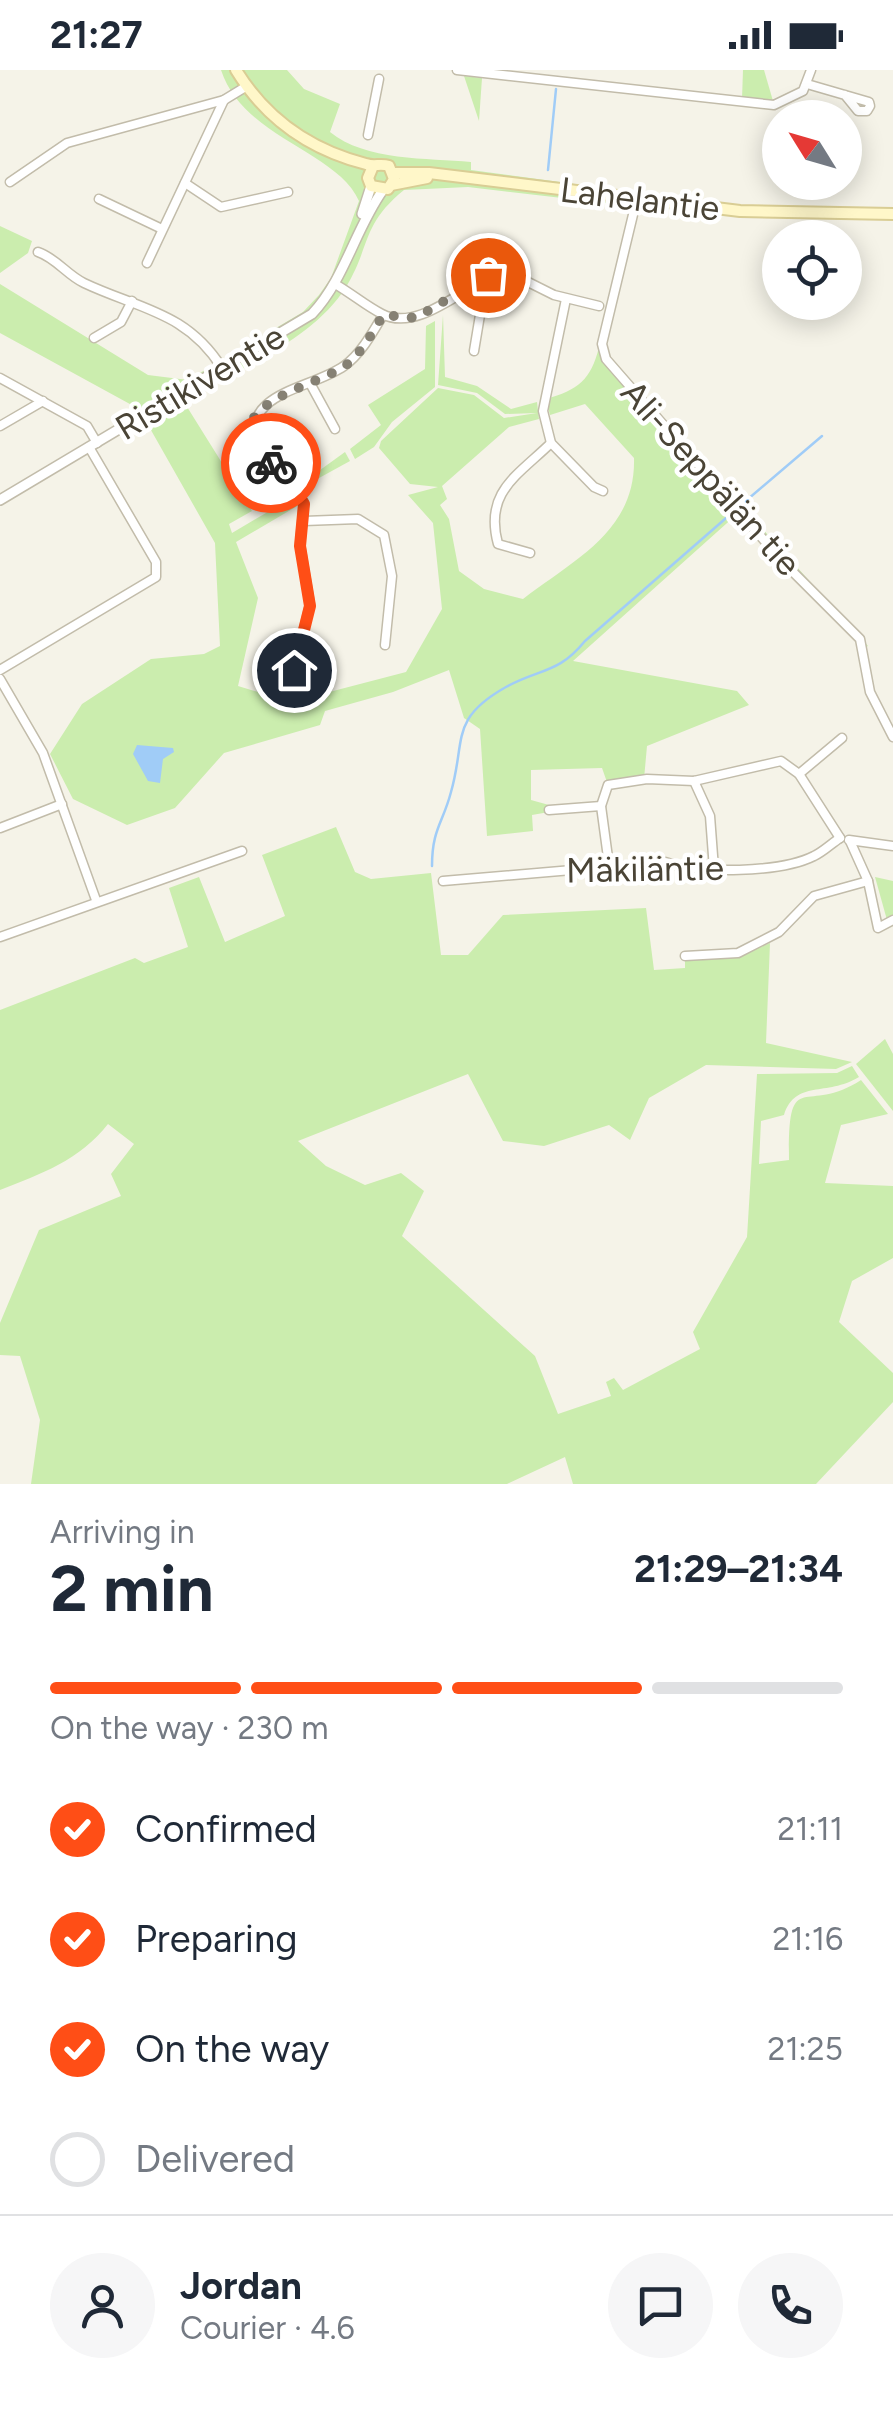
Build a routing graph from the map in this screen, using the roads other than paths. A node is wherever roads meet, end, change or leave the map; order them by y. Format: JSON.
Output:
{"nodes":[{"id":1,"x":236,"y":70,"type":"edge"},
{"id":2,"x":811,"y":70,"type":"edge"},
{"id":3,"x":459,"y":72,"type":"edge"},
{"id":4,"x":379,"y":79,"type":"dead end"},
{"id":5,"x":807,"y":84,"type":"junction"},
{"id":6,"x":246,"y":86,"type":"junction"},
{"id":7,"x":845,"y":95,"type":"dead end"},
{"id":8,"x":224,"y":100,"type":"junction"},
{"id":9,"x":368,"y":136,"type":"dead end"},
{"id":10,"x":394,"y":172,"type":"junction"},
{"id":11,"x":448,"y":176,"type":"junction"},
{"id":12,"x":377,"y":181,"type":"junction"},
{"id":13,"x":10,"y":182,"type":"dead end"},
{"id":14,"x":186,"y":182,"type":"junction"},
{"id":15,"x":288,"y":192,"type":"dead end"},
{"id":16,"x":636,"y":198,"type":"junction"},
{"id":17,"x":99,"y":199,"type":"dead end"},
{"id":18,"x":893,"y":214,"type":"edge"},
{"id":19,"x":162,"y":230,"type":"junction"},
{"id":20,"x":38,"y":252,"type":"dead end"},
{"id":21,"x":148,"y":263,"type":"dead end"},
{"id":22,"x":335,"y":284,"type":"junction"},
{"id":23,"x":466,"y":289,"type":"junction"},
{"id":24,"x":566,"y":299,"type":"junction"},
{"id":25,"x":132,"y":301,"type":"junction"},
{"id":26,"x":599,"y":306,"type":"dead end"},
{"id":27,"x":383,"y":315,"type":"junction"},
{"id":28,"x":94,"y":338,"type":"dead end"},
{"id":29,"x":474,"y":351,"type":"dead end"},
{"id":30,"x":222,"y":368,"type":"junction"},
{"id":31,"x":0,"y":378,"type":"edge"},
{"id":32,"x":311,"y":385,"type":"junction"},
{"id":33,"x":43,"y":401,"type":"junction"},
{"id":34,"x":0,"y":426,"type":"edge"},
{"id":35,"x":335,"y":429,"type":"dead end"},
{"id":36,"x":551,"y":443,"type":"junction"},
{"id":37,"x":93,"y":445,"type":"junction"},
{"id":38,"x":604,"y":491,"type":"dead end"},
{"id":39,"x":0,"y":500,"type":"edge"},
{"id":40,"x":304,"y":521,"type":"junction"},
{"id":41,"x":530,"y":552,"type":"dead end"},
{"id":42,"x":384,"y":645,"type":"dead end"},
{"id":43,"x":0,"y":670,"type":"edge"},
{"id":44,"x":294,"y":670,"type":"dead end"},
{"id":45,"x":0,"y":679,"type":"edge"},
{"id":46,"x":893,"y":737,"type":"edge"},
{"id":47,"x":842,"y":738,"type":"dead end"},
{"id":48,"x":799,"y":774,"type":"junction"},
{"id":49,"x":694,"y":782,"type":"junction"},
{"id":50,"x":62,"y":804,"type":"junction"},
{"id":51,"x":601,"y":806,"type":"junction"},
{"id":52,"x":549,"y":810,"type":"dead end"},
{"id":53,"x":0,"y":828,"type":"edge"},
{"id":54,"x":840,"y":838,"type":"junction"},
{"id":55,"x":850,"y":841,"type":"junction"},
{"id":56,"x":893,"y":846,"type":"edge"},
{"id":57,"x":242,"y":850,"type":"dead end"},
{"id":58,"x":609,"y":864,"type":"junction"},
{"id":59,"x":714,"y":869,"type":"junction"},
{"id":60,"x":868,"y":880,"type":"junction"},
{"id":61,"x":443,"y":881,"type":"dead end"},
{"id":62,"x":96,"y":900,"type":"junction"},
{"id":63,"x":893,"y":920,"type":"edge"},
{"id":64,"x":0,"y":937,"type":"edge"},
{"id":65,"x":684,"y":956,"type":"dead end"}],
"edges":[{"from":1,"to":6,"type":"main road","name":"Lahelantie"},
{"from":2,"to":5,"type":"street"},
{"from":3,"to":5,"type":"street"},
{"from":4,"to":9,"type":"street"},
{"from":5,"to":7,"type":"street"},
{"from":6,"to":8,"type":"street"},
{"from":6,"to":12,"type":"main road","name":"Lahelantie"},
{"from":8,"to":13,"type":"street"},
{"from":8,"to":14,"type":"street"},
{"from":10,"to":11,"type":"main road","name":"Lahelantie"},
{"from":10,"to":12,"type":"main road"},
{"from":10,"to":12,"type":"main road","name":"Lahelantie"},
{"from":11,"to":12,"type":"main road","name":"Lahelantie"},
{"from":11,"to":16,"type":"main road","name":"Lahelantie"},
{"from":12,"to":22,"type":"street","name":"Ristikiventie"},
{"from":14,"to":15,"type":"street"},
{"from":14,"to":19,"type":"street"},
{"from":16,"to":18,"type":"main road","name":"Lahelantie"},
{"from":16,"to":46,"type":"street","name":"Ali-Seppälän tie"},
{"from":17,"to":19,"type":"street"},
{"from":19,"to":21,"type":"street"},
{"from":20,"to":25,"type":"street"},
{"from":22,"to":27,"type":"street"},
{"from":22,"to":30,"type":"street","name":"Ristikiventie"},
{"from":23,"to":24,"type":"street"},
{"from":23,"to":27,"type":"street"},
{"from":23,"to":29,"type":"street"},
{"from":24,"to":26,"type":"street"},
{"from":24,"to":36,"type":"street"},
{"from":25,"to":28,"type":"street"},
{"from":25,"to":30,"type":"street"},
{"from":27,"to":32,"type":"street"},
{"from":30,"to":37,"type":"street","name":"Ristikiventie"},
{"from":31,"to":33,"type":"street"},
{"from":32,"to":35,"type":"street"},
{"from":32,"to":40,"type":"street"},
{"from":33,"to":34,"type":"street"},
{"from":33,"to":37,"type":"street"},
{"from":36,"to":38,"type":"street"},
{"from":36,"to":41,"type":"street"},
{"from":37,"to":39,"type":"street","name":"Ristikiventie"},
{"from":37,"to":43,"type":"street"},
{"from":40,"to":42,"type":"street"},
{"from":40,"to":44,"type":"street"},
{"from":45,"to":50,"type":"street"},
{"from":47,"to":48,"type":"street"},
{"from":48,"to":49,"type":"street"},
{"from":48,"to":54,"type":"street"},
{"from":49,"to":51,"type":"street"},
{"from":49,"to":59,"type":"street"},
{"from":50,"to":53,"type":"street"},
{"from":50,"to":62,"type":"street"},
{"from":51,"to":52,"type":"street"},
{"from":51,"to":58,"type":"street"},
{"from":54,"to":55,"type":"street"},
{"from":54,"to":59,"type":"street","name":"Mäkiläntie"},
{"from":55,"to":56,"type":"street"},
{"from":55,"to":60,"type":"street"},
{"from":57,"to":62,"type":"street"},
{"from":58,"to":59,"type":"street","name":"Mäkiläntie"},
{"from":58,"to":61,"type":"street","name":"Mäkiläntie"},
{"from":60,"to":63,"type":"street"},
{"from":60,"to":65,"type":"street"},
{"from":62,"to":64,"type":"street"}]}
